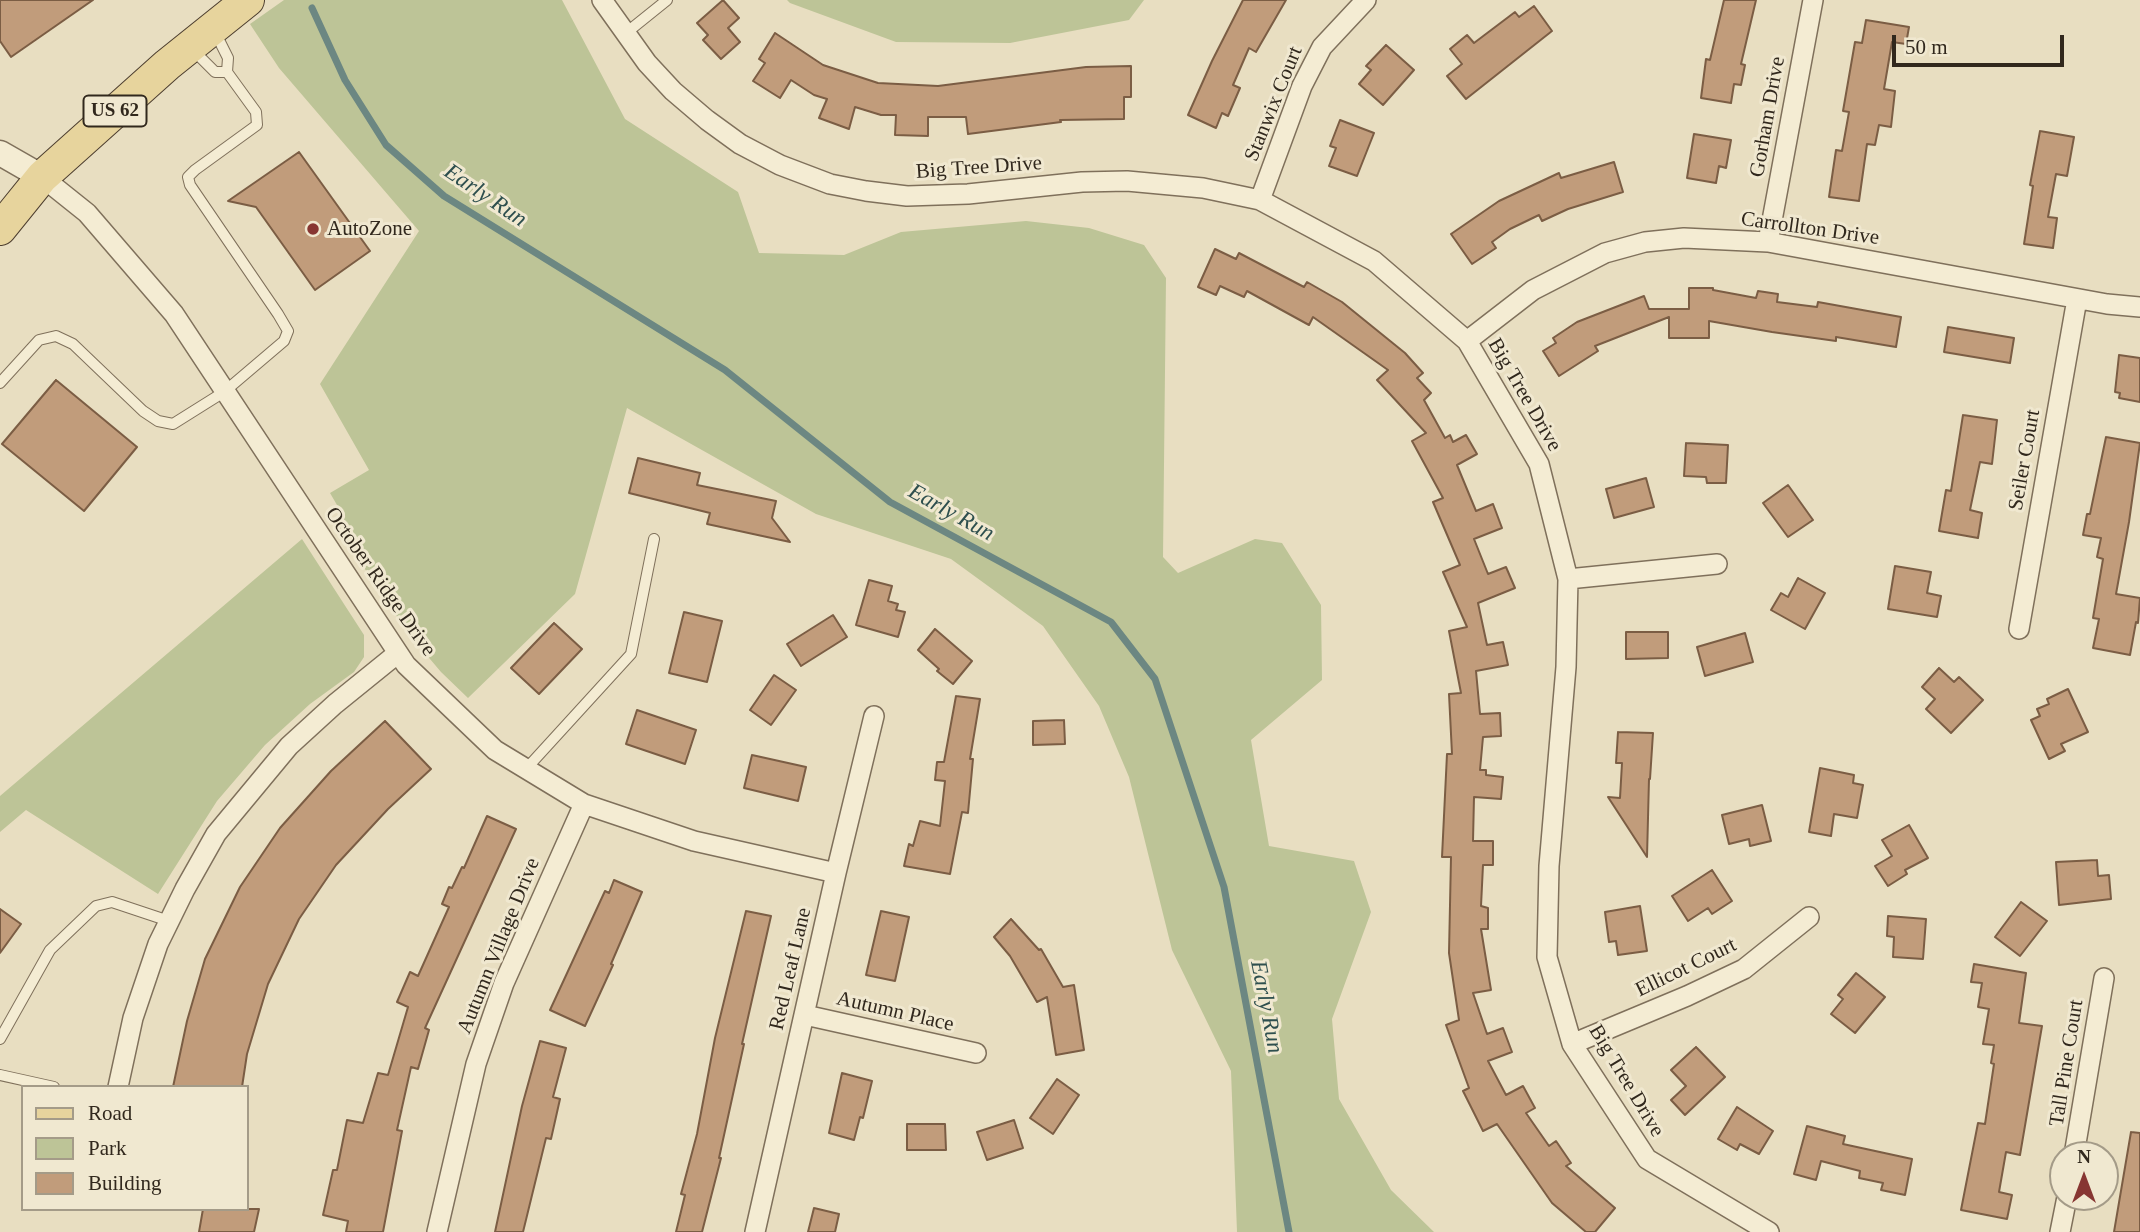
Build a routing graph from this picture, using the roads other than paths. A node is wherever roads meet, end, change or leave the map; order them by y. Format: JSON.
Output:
{"nodes":[{"id":1,"x":248,"y":0,"type":"edge"},
{"id":2,"x":603,"y":0,"type":"edge"},
{"id":3,"x":667,"y":0,"type":"edge"},
{"id":4,"x":1366,"y":0,"type":"edge"},
{"id":5,"x":1813,"y":0,"type":"edge"},
{"id":6,"x":626,"y":33,"type":"junction"},
{"id":7,"x":201,"y":37,"type":"junction"},
{"id":8,"x":227,"y":72,"type":"junction"},
{"id":9,"x":0,"y":153,"type":"edge"},
{"id":10,"x":42,"y":177,"type":"junction"},
{"id":11,"x":1260,"y":200,"type":"junction"},
{"id":12,"x":0,"y":229,"type":"edge"},
{"id":13,"x":1768,"y":242,"type":"junction"},
{"id":14,"x":2077,"y":299,"type":"junction"},
{"id":15,"x":2140,"y":307,"type":"edge"},
{"id":16,"x":1467,"y":341,"type":"junction"},
{"id":17,"x":0,"y":383,"type":"edge"},
{"id":18,"x":224,"y":392,"type":"junction"},
{"id":19,"x":654,"y":539,"type":"dead end"},
{"id":20,"x":1717,"y":564,"type":"dead end"},
{"id":21,"x":1568,"y":579,"type":"junction"},
{"id":22,"x":2019,"y":629,"type":"dead end"},
{"id":23,"x":398,"y":653,"type":"junction"},
{"id":24,"x":874,"y":716,"type":"dead end"},
{"id":25,"x":526,"y":769,"type":"junction"},
{"id":26,"x":584,"y":804,"type":"junction"},
{"id":27,"x":836,"y":873,"type":"junction"},
{"id":28,"x":1809,"y":917,"type":"dead end"},
{"id":29,"x":169,"y":921,"type":"junction"},
{"id":30,"x":2104,"y":978,"type":"dead end"},
{"id":31,"x":805,"y":1015,"type":"junction"},
{"id":32,"x":0,"y":1039,"type":"edge"},
{"id":33,"x":1572,"y":1044,"type":"junction"},
{"id":34,"x":976,"y":1053,"type":"dead end"},
{"id":35,"x":0,"y":1074,"type":"edge"},
{"id":36,"x":46,"y":1085,"type":"edge"},
{"id":37,"x":118,"y":1085,"type":"edge"},
{"id":38,"x":2076,"y":1141,"type":"edge"},
{"id":39,"x":2064,"y":1211,"type":"edge"},
{"id":40,"x":437,"y":1232,"type":"edge"},
{"id":41,"x":755,"y":1232,"type":"edge"},
{"id":42,"x":1766,"y":1232,"type":"edge"},
{"id":43,"x":2060,"y":1232,"type":"edge"}],
"edges":[{"from":1,"to":7,"type":"main road","number":"US 62"},
{"from":2,"to":6,"type":"street","name":"Big Tree Drive"},
{"from":3,"to":6,"type":"lane"},
{"from":4,"to":11,"type":"street","name":"Stanwix Court"},
{"from":5,"to":13,"type":"street","name":"Gorham Drive"},
{"from":6,"to":11,"type":"street","name":"Big Tree Drive"},
{"from":7,"to":8,"type":"lane"},
{"from":7,"to":8,"type":"lane"},
{"from":7,"to":10,"type":"main road","number":"US 62"},
{"from":8,"to":18,"type":"lane"},
{"from":9,"to":10,"type":"street"},
{"from":10,"to":12,"type":"main road","number":"US 62"},
{"from":10,"to":18,"type":"street","name":"October Ridge Drive"},
{"from":11,"to":16,"type":"street","name":"Big Tree Drive"},
{"from":13,"to":14,"type":"street","name":"Carrollton Drive"},
{"from":13,"to":16,"type":"street","name":"Carrollton Drive"},
{"from":14,"to":15,"type":"street","name":"Carrollton Drive"},
{"from":14,"to":22,"type":"street","name":"Seiler Court"},
{"from":16,"to":21,"type":"street","name":"Big Tree Drive"},
{"from":17,"to":18,"type":"lane"},
{"from":18,"to":23,"type":"street","name":"October Ridge Drive"},
{"from":19,"to":25,"type":"lane"},
{"from":20,"to":21,"type":"street"},
{"from":21,"to":33,"type":"street","name":"Big Tree Drive"},
{"from":23,"to":25,"type":"street","name":"October Ridge Drive"},
{"from":23,"to":29,"type":"street"},
{"from":24,"to":27,"type":"street","name":"Red Leaf Lane"},
{"from":25,"to":26,"type":"street","name":"October Ridge Drive"},
{"from":26,"to":27,"type":"street","name":"October Ridge Drive"},
{"from":26,"to":40,"type":"street","name":"Autumn Village Drive"},
{"from":27,"to":31,"type":"street","name":"Red Leaf Lane"},
{"from":28,"to":33,"type":"street","name":"Ellicot Court"},
{"from":29,"to":32,"type":"lane"},
{"from":29,"to":37,"type":"street"},
{"from":30,"to":38,"type":"street","name":"Tall Pine Court"},
{"from":31,"to":34,"type":"street","name":"Autumn Place"},
{"from":31,"to":41,"type":"street","name":"Red Leaf Lane"},
{"from":33,"to":42,"type":"street","name":"Big Tree Drive"},
{"from":35,"to":36,"type":"lane"},
{"from":39,"to":43,"type":"street"}]}
